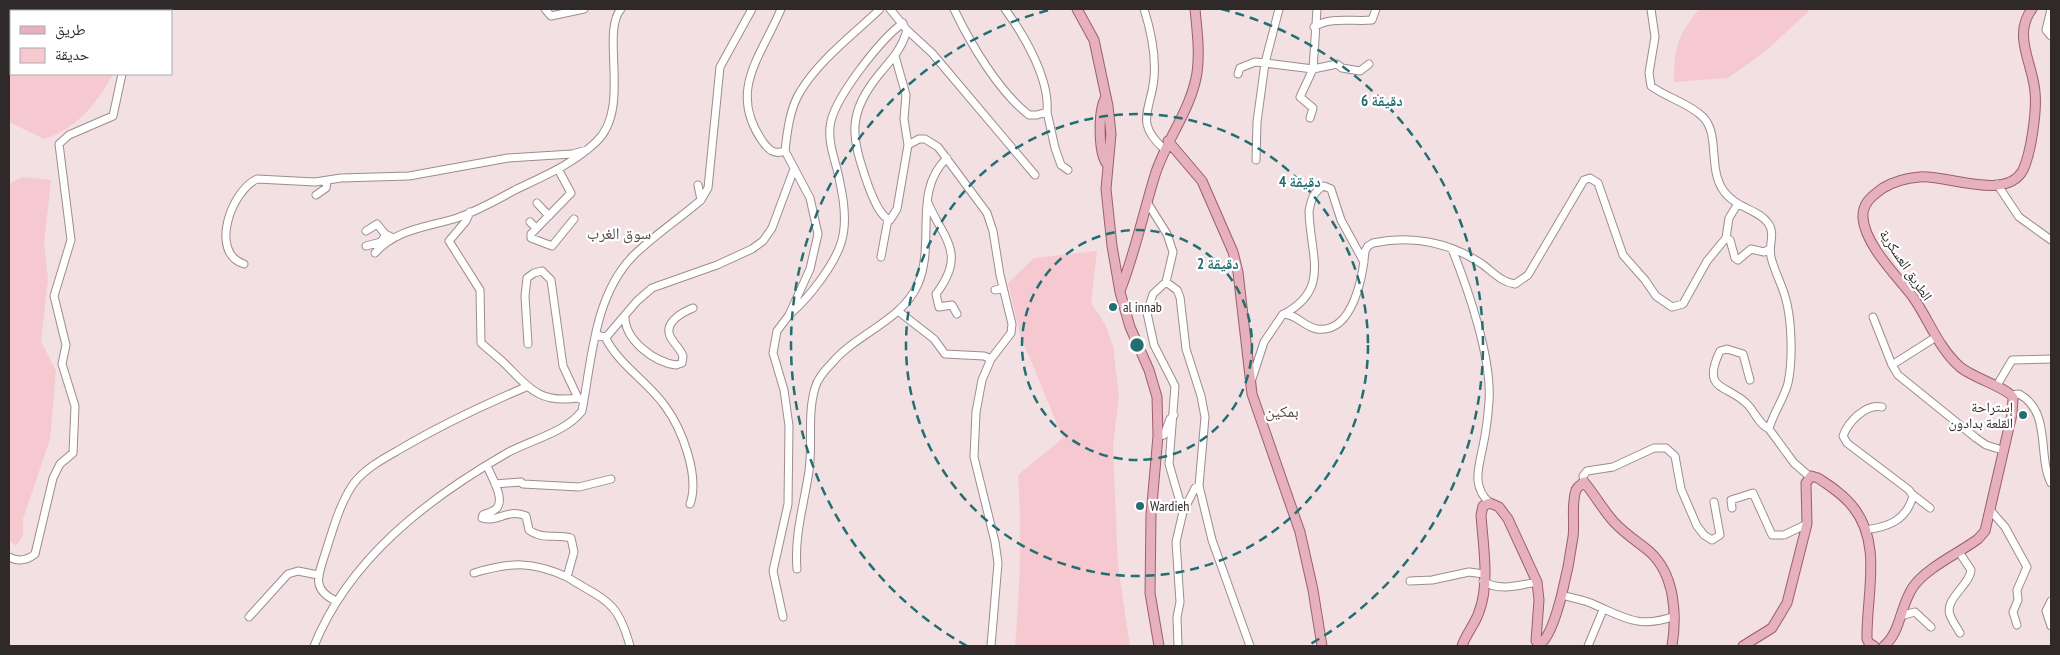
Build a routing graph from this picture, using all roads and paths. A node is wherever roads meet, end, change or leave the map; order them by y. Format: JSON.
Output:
{"nodes":[{"id":1,"x":545,"y":9,"type":"edge"},
{"id":2,"x":584,"y":9,"type":"edge"},
{"id":3,"x":621,"y":9,"type":"edge"},
{"id":4,"x":752,"y":9,"type":"edge"},
{"id":5,"x":781,"y":9,"type":"edge"},
{"id":6,"x":880,"y":9,"type":"edge"},
{"id":7,"x":890,"y":9,"type":"edge"},
{"id":8,"x":954,"y":9,"type":"edge"},
{"id":9,"x":1005,"y":9,"type":"edge"},
{"id":10,"x":1077,"y":9,"type":"edge"},
{"id":11,"x":1144,"y":9,"type":"edge"},
{"id":12,"x":1195,"y":9,"type":"edge"},
{"id":13,"x":1279,"y":9,"type":"edge"},
{"id":14,"x":1317,"y":9,"type":"edge"},
{"id":15,"x":1376,"y":9,"type":"edge"},
{"id":16,"x":1651,"y":9,"type":"edge"},
{"id":17,"x":2032,"y":9,"type":"edge"},
{"id":18,"x":2051,"y":9,"type":"edge"},
{"id":19,"x":905,"y":26,"type":"junction"},
{"id":20,"x":1314,"y":27,"type":"junction"},
{"id":21,"x":2051,"y":36,"type":"edge"},
{"id":22,"x":895,"y":56,"type":"junction"},
{"id":23,"x":1265,"y":63,"type":"junction"},
{"id":24,"x":1368,"y":64,"type":"dead end"},
{"id":25,"x":1313,"y":69,"type":"junction"},
{"id":26,"x":1238,"y":74,"type":"dead end"},
{"id":27,"x":122,"y":75,"type":"edge"},
{"id":28,"x":1048,"y":112,"type":"junction"},
{"id":29,"x":1310,"y":118,"type":"dead end"},
{"id":30,"x":1166,"y":145,"type":"junction"},
{"id":31,"x":908,"y":146,"type":"junction"},
{"id":32,"x":587,"y":150,"type":"junction"},
{"id":33,"x":785,"y":151,"type":"junction"},
{"id":34,"x":947,"y":158,"type":"junction"},
{"id":35,"x":1256,"y":160,"type":"dead end"},
{"id":36,"x":558,"y":169,"type":"junction"},
{"id":37,"x":794,"y":169,"type":"junction"},
{"id":38,"x":1068,"y":170,"type":"dead end"},
{"id":39,"x":1035,"y":175,"type":"dead end"},
{"id":40,"x":327,"y":182,"type":"dead end"},
{"id":41,"x":1997,"y":184,"type":"junction"},
{"id":42,"x":698,"y":185,"type":"dead end"},
{"id":43,"x":316,"y":195,"type":"dead end"},
{"id":44,"x":701,"y":200,"type":"junction"},
{"id":45,"x":926,"y":200,"type":"junction"},
{"id":46,"x":1147,"y":202,"type":"junction"},
{"id":47,"x":537,"y":203,"type":"dead end"},
{"id":48,"x":1737,"y":205,"type":"junction"},
{"id":49,"x":470,"y":212,"type":"junction"},
{"id":50,"x":548,"y":216,"type":"junction"},
{"id":51,"x":574,"y":219,"type":"dead end"},
{"id":52,"x":888,"y":219,"type":"junction"},
{"id":53,"x":530,"y":222,"type":"dead end"},
{"id":54,"x":536,"y":228,"type":"junction"},
{"id":55,"x":366,"y":231,"type":"dead end"},
{"id":56,"x":385,"y":234,"type":"junction"},
{"id":57,"x":393,"y":238,"type":"junction"},
{"id":58,"x":1726,"y":238,"type":"junction"},
{"id":59,"x":2051,"y":240,"type":"edge"},
{"id":60,"x":366,"y":246,"type":"dead end"},
{"id":61,"x":1452,"y":249,"type":"junction"},
{"id":62,"x":1770,"y":250,"type":"junction"},
{"id":63,"x":375,"y":253,"type":"dead end"},
{"id":64,"x":881,"y":256,"type":"dead end"},
{"id":65,"x":1364,"y":262,"type":"junction"},
{"id":66,"x":244,"y":264,"type":"dead end"},
{"id":67,"x":1166,"y":282,"type":"junction"},
{"id":68,"x":1003,"y":288,"type":"junction"},
{"id":69,"x":994,"y":290,"type":"dead end"},
{"id":70,"x":1120,"y":292,"type":"junction"},
{"id":71,"x":693,"y":308,"type":"dead end"},
{"id":72,"x":898,"y":311,"type":"junction"},
{"id":73,"x":957,"y":314,"type":"dead end"},
{"id":74,"x":1283,"y":314,"type":"junction"},
{"id":75,"x":789,"y":315,"type":"junction"},
{"id":76,"x":625,"y":317,"type":"junction"},
{"id":77,"x":1872,"y":317,"type":"dead end"},
{"id":78,"x":596,"y":335,"type":"junction"},
{"id":79,"x":605,"y":337,"type":"junction"},
{"id":80,"x":1936,"y":337,"type":"junction"},
{"id":81,"x":528,"y":344,"type":"dead end"},
{"id":82,"x":991,"y":359,"type":"junction"},
{"id":83,"x":2051,"y":359,"type":"edge"},
{"id":84,"x":1892,"y":365,"type":"junction"},
{"id":85,"x":1750,"y":380,"type":"dead end"},
{"id":86,"x":1250,"y":382,"type":"junction"},
{"id":87,"x":526,"y":387,"type":"junction"},
{"id":88,"x":1996,"y":387,"type":"junction"},
{"id":89,"x":2012,"y":396,"type":"junction"},
{"id":90,"x":581,"y":400,"type":"junction"},
{"id":91,"x":1882,"y":407,"type":"dead end"},
{"id":92,"x":1174,"y":414,"type":"junction"},
{"id":93,"x":1769,"y":429,"type":"junction"},
{"id":94,"x":1158,"y":436,"type":"junction"},
{"id":95,"x":2002,"y":450,"type":"junction"},
{"id":96,"x":487,"y":466,"type":"junction"},
{"id":97,"x":1809,"y":476,"type":"junction"},
{"id":98,"x":611,"y":479,"type":"dead end"},
{"id":99,"x":2051,"y":480,"type":"edge"},
{"id":100,"x":1584,"y":482,"type":"junction"},
{"id":101,"x":495,"y":484,"type":"junction"},
{"id":102,"x":1199,"y":486,"type":"junction"},
{"id":103,"x":1912,"y":494,"type":"junction"},
{"id":104,"x":1714,"y":502,"type":"dead end"},
{"id":105,"x":1490,"y":503,"type":"junction"},
{"id":106,"x":690,"y":504,"type":"dead end"},
{"id":107,"x":1732,"y":508,"type":"dead end"},
{"id":108,"x":1930,"y":508,"type":"dead end"},
{"id":109,"x":1991,"y":511,"type":"junction"},
{"id":110,"x":1183,"y":512,"type":"junction"},
{"id":111,"x":1806,"y":524,"type":"junction"},
{"id":112,"x":1865,"y":530,"type":"junction"},
{"id":113,"x":1959,"y":552,"type":"junction"},
{"id":114,"x":9,"y":557,"type":"edge"},
{"id":115,"x":797,"y":569,"type":"dead end"},
{"id":116,"x":474,"y":572,"type":"dead end"},
{"id":117,"x":318,"y":575,"type":"junction"},
{"id":118,"x":567,"y":577,"type":"junction"},
{"id":119,"x":1484,"y":578,"type":"junction"},
{"id":120,"x":1410,"y":581,"type":"dead end"},
{"id":121,"x":1537,"y":582,"type":"junction"},
{"id":122,"x":1562,"y":595,"type":"junction"},
{"id":123,"x":336,"y":601,"type":"junction"},
{"id":124,"x":2051,"y":601,"type":"edge"},
{"id":125,"x":1603,"y":610,"type":"junction"},
{"id":126,"x":1675,"y":616,"type":"junction"},
{"id":127,"x":1900,"y":616,"type":"junction"},
{"id":128,"x":249,"y":617,"type":"dead end"},
{"id":129,"x":783,"y":617,"type":"dead end"},
{"id":130,"x":2017,"y":625,"type":"dead end"},
{"id":131,"x":2051,"y":626,"type":"edge"},
{"id":132,"x":1931,"y":627,"type":"dead end"},
{"id":133,"x":1960,"y":633,"type":"dead end"},
{"id":134,"x":1534,"y":645,"type":"edge"},
{"id":135,"x":314,"y":646,"type":"edge"},
{"id":136,"x":630,"y":646,"type":"edge"},
{"id":137,"x":991,"y":646,"type":"edge"},
{"id":138,"x":1159,"y":646,"type":"edge"},
{"id":139,"x":1178,"y":646,"type":"edge"},
{"id":140,"x":1250,"y":646,"type":"edge"},
{"id":141,"x":1322,"y":646,"type":"edge"},
{"id":142,"x":1462,"y":646,"type":"edge"},
{"id":143,"x":1588,"y":646,"type":"edge"},
{"id":144,"x":1672,"y":646,"type":"edge"},
{"id":145,"x":1743,"y":646,"type":"edge"},
{"id":146,"x":1874,"y":646,"type":"edge"},
{"id":147,"x":1884,"y":646,"type":"edge"}],
"edges":[{"from":1,"to":2,"type":"street"},
{"from":3,"to":32,"type":"street"},
{"from":4,"to":44,"type":"street"},
{"from":5,"to":33,"type":"street"},
{"from":6,"to":33,"type":"street"},
{"from":7,"to":19,"type":"street"},
{"from":8,"to":28,"type":"street"},
{"from":9,"to":28,"type":"street"},
{"from":10,"to":70,"type":"main road"},
{"from":11,"to":30,"type":"street"},
{"from":12,"to":30,"type":"main road"},
{"from":13,"to":23,"type":"street"},
{"from":14,"to":20,"type":"street"},
{"from":15,"to":20,"type":"street"},
{"from":16,"to":48,"type":"street"},
{"from":17,"to":41,"type":"main road","name":"الطريق العسكرية"},
{"from":18,"to":21,"type":"street"},
{"from":19,"to":22,"type":"street"},
{"from":19,"to":39,"type":"street"},
{"from":19,"to":75,"type":"street"},
{"from":20,"to":25,"type":"street"},
{"from":22,"to":31,"type":"street"},
{"from":22,"to":52,"type":"street"},
{"from":23,"to":25,"type":"street"},
{"from":23,"to":26,"type":"street"},
{"from":23,"to":35,"type":"street"},
{"from":24,"to":25,"type":"street"},
{"from":25,"to":29,"type":"street"},
{"from":27,"to":114,"type":"street"},
{"from":28,"to":38,"type":"street"},
{"from":30,"to":46,"type":"main road"},
{"from":30,"to":86,"type":"main road"},
{"from":31,"to":34,"type":"street"},
{"from":31,"to":52,"type":"street"},
{"from":32,"to":36,"type":"street"},
{"from":32,"to":66,"type":"street"},
{"from":33,"to":37,"type":"street"},
{"from":34,"to":45,"type":"street"},
{"from":34,"to":68,"type":"street"},
{"from":36,"to":49,"type":"street"},
{"from":36,"to":50,"type":"street"},
{"from":37,"to":75,"type":"street"},
{"from":37,"to":76,"type":"street"},
{"from":40,"to":43,"type":"street"},
{"from":41,"to":59,"type":"street"},
{"from":41,"to":80,"type":"main road","name":"الطريق العسكرية"},
{"from":42,"to":44,"type":"street"},
{"from":44,"to":78,"type":"street"},
{"from":45,"to":72,"type":"street"},
{"from":45,"to":73,"type":"street"},
{"from":46,"to":67,"type":"street"},
{"from":46,"to":70,"type":"main road"},
{"from":47,"to":50,"type":"street"},
{"from":48,"to":58,"type":"street"},
{"from":48,"to":62,"type":"street"},
{"from":49,"to":57,"type":"street"},
{"from":49,"to":87,"type":"street"},
{"from":50,"to":54,"type":"street"},
{"from":51,"to":54,"type":"street"},
{"from":52,"to":64,"type":"street"},
{"from":53,"to":54,"type":"street"},
{"from":55,"to":56,"type":"street"},
{"from":56,"to":57,"type":"street"},
{"from":56,"to":60,"type":"street"},
{"from":57,"to":63,"type":"street"},
{"from":58,"to":61,"type":"street"},
{"from":58,"to":62,"type":"street"},
{"from":61,"to":65,"type":"street"},
{"from":61,"to":105,"type":"street"},
{"from":62,"to":93,"type":"street"},
{"from":65,"to":74,"type":"street"},
{"from":65,"to":74,"type":"street"},
{"from":67,"to":92,"type":"street"},
{"from":67,"to":102,"type":"street"},
{"from":68,"to":69,"type":"street"},
{"from":68,"to":82,"type":"street"},
{"from":70,"to":94,"type":"main road"},
{"from":71,"to":76,"type":"street"},
{"from":72,"to":82,"type":"street"},
{"from":72,"to":115,"type":"street"},
{"from":74,"to":86,"type":"street"},
{"from":75,"to":129,"type":"street"},
{"from":76,"to":79,"type":"street"},
{"from":77,"to":84,"type":"street"},
{"from":78,"to":79,"type":"street"},
{"from":78,"to":90,"type":"street"},
{"from":79,"to":106,"type":"street"},
{"from":80,"to":84,"type":"street"},
{"from":80,"to":88,"type":"main road","name":"الطريق العسكرية"},
{"from":81,"to":90,"type":"street"},
{"from":82,"to":137,"type":"street"},
{"from":83,"to":88,"type":"street"},
{"from":84,"to":95,"type":"street"},
{"from":85,"to":93,"type":"street"},
{"from":86,"to":141,"type":"main road"},
{"from":87,"to":90,"type":"street"},
{"from":87,"to":117,"type":"street"},
{"from":88,"to":89,"type":"main road","name":"الطريق العسكرية"},
{"from":89,"to":95,"type":"main road"},
{"from":89,"to":99,"type":"street"},
{"from":90,"to":96,"type":"street"},
{"from":91,"to":103,"type":"street"},
{"from":92,"to":94,"type":"street"},
{"from":92,"to":110,"type":"street"},
{"from":93,"to":97,"type":"street"},
{"from":94,"to":138,"type":"main road"},
{"from":95,"to":109,"type":"main road"},
{"from":96,"to":101,"type":"street"},
{"from":96,"to":123,"type":"street"},
{"from":97,"to":111,"type":"main road"},
{"from":97,"to":112,"type":"main road"},
{"from":98,"to":101,"type":"street"},
{"from":100,"to":104,"type":"street"},
{"from":100,"to":122,"type":"main road"},
{"from":100,"to":126,"type":"main road"},
{"from":101,"to":118,"type":"street"},
{"from":102,"to":110,"type":"street"},
{"from":102,"to":140,"type":"street"},
{"from":103,"to":108,"type":"street"},
{"from":103,"to":112,"type":"street"},
{"from":105,"to":119,"type":"main road"},
{"from":105,"to":121,"type":"main road"},
{"from":107,"to":111,"type":"street"},
{"from":109,"to":113,"type":"main road"},
{"from":109,"to":130,"type":"street"},
{"from":110,"to":139,"type":"street"},
{"from":111,"to":145,"type":"main road"},
{"from":112,"to":146,"type":"main road"},
{"from":113,"to":127,"type":"main road"},
{"from":113,"to":133,"type":"street"},
{"from":116,"to":118,"type":"street"},
{"from":117,"to":123,"type":"street"},
{"from":117,"to":128,"type":"street"},
{"from":118,"to":136,"type":"street"},
{"from":119,"to":120,"type":"street"},
{"from":119,"to":121,"type":"street"},
{"from":119,"to":142,"type":"main road"},
{"from":121,"to":134,"type":"main road"},
{"from":122,"to":125,"type":"street"},
{"from":122,"to":134,"type":"main road"},
{"from":123,"to":135,"type":"street"},
{"from":124,"to":131,"type":"street"},
{"from":125,"to":126,"type":"street"},
{"from":125,"to":143,"type":"street"},
{"from":126,"to":144,"type":"main road"},
{"from":127,"to":132,"type":"street"},
{"from":127,"to":147,"type":"main road"}]}
